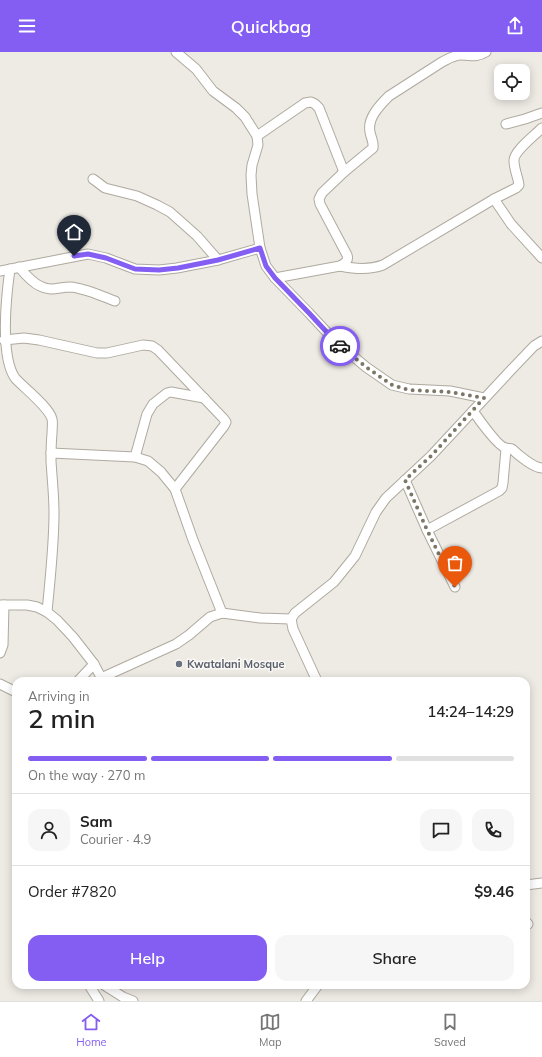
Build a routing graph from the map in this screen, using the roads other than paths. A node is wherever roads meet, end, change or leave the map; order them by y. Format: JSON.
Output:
{"nodes":[{"id":1,"x":176,"y":52,"type":"edge"},
{"id":2,"x":486,"y":52,"type":"edge"},
{"id":3,"x":542,"y":112,"type":"edge"},
{"id":4,"x":506,"y":124,"type":"dead end"},
{"id":5,"x":542,"y":129,"type":"edge"},
{"id":6,"x":257,"y":136,"type":"junction"},
{"id":7,"x":344,"y":172,"type":"junction"},
{"id":8,"x":93,"y":179,"type":"dead end"},
{"id":9,"x":494,"y":199,"type":"junction"},
{"id":10,"x":260,"y":248,"type":"junction"},
{"id":11,"x":542,"y":258,"type":"edge"},
{"id":12,"x":218,"y":260,"type":"junction"},
{"id":13,"x":340,"y":266,"type":"junction"},
{"id":14,"x":15,"y":268,"type":"junction"},
{"id":15,"x":0,"y":271,"type":"edge"},
{"id":16,"x":275,"y":278,"type":"junction"},
{"id":17,"x":115,"y":300,"type":"dead end"},
{"id":18,"x":4,"y":340,"type":"junction"},
{"id":19,"x":542,"y":341,"type":"edge"},
{"id":20,"x":204,"y":398,"type":"junction"},
{"id":21,"x":484,"y":398,"type":"junction"},
{"id":22,"x":473,"y":411,"type":"junction"},
{"id":23,"x":506,"y":448,"type":"junction"},
{"id":24,"x":51,"y":453,"type":"junction"},
{"id":25,"x":135,"y":457,"type":"junction"},
{"id":26,"x":542,"y":468,"type":"edge"},
{"id":27,"x":405,"y":480,"type":"junction"},
{"id":28,"x":175,"y":489,"type":"junction"},
{"id":29,"x":427,"y":530,"type":"junction"},
{"id":30,"x":455,"y":587,"type":"dead end"},
{"id":31,"x":2,"y":605,"type":"edge"},
{"id":32,"x":47,"y":612,"type":"junction"},
{"id":33,"x":222,"y":613,"type":"junction"},
{"id":34,"x":291,"y":619,"type":"junction"},
{"id":35,"x":0,"y":653,"type":"edge"},
{"id":36,"x":94,"y":664,"type":"junction"},
{"id":37,"x":82,"y":677,"type":"edge"},
{"id":38,"x":100,"y":677,"type":"edge"},
{"id":39,"x":108,"y":677,"type":"edge"},
{"id":40,"x":315,"y":677,"type":"edge"},
{"id":41,"x":0,"y":684,"type":"edge"},
{"id":42,"x":12,"y":690,"type":"edge"},
{"id":43,"x":542,"y":883,"type":"edge"},
{"id":44,"x":530,"y":884,"type":"edge"},
{"id":45,"x":92,"y":989,"type":"edge"},
{"id":46,"x":111,"y":989,"type":"edge"},
{"id":47,"x":315,"y":989,"type":"edge"},
{"id":48,"x":99,"y":1001,"type":"edge"},
{"id":49,"x":133,"y":1001,"type":"edge"},
{"id":50,"x":306,"y":1001,"type":"edge"}],
"edges":[{"from":1,"to":6,"type":"street"},
{"from":2,"to":7,"type":"street"},
{"from":3,"to":4,"type":"street"},
{"from":5,"to":9,"type":"street"},
{"from":6,"to":7,"type":"street"},
{"from":6,"to":10,"type":"street"},
{"from":7,"to":13,"type":"street"},
{"from":8,"to":12,"type":"street"},
{"from":9,"to":11,"type":"street"},
{"from":9,"to":13,"type":"street"},
{"from":10,"to":12,"type":"street"},
{"from":10,"to":16,"type":"street"},
{"from":12,"to":14,"type":"street"},
{"from":13,"to":16,"type":"street"},
{"from":14,"to":15,"type":"street"},
{"from":14,"to":17,"type":"street"},
{"from":14,"to":18,"type":"street"},
{"from":16,"to":21,"type":"street"},
{"from":18,"to":20,"type":"street"},
{"from":18,"to":24,"type":"street"},
{"from":19,"to":21,"type":"street"},
{"from":20,"to":25,"type":"street"},
{"from":20,"to":28,"type":"street"},
{"from":21,"to":22,"type":"street"},
{"from":22,"to":23,"type":"street"},
{"from":22,"to":27,"type":"street"},
{"from":23,"to":26,"type":"street"},
{"from":23,"to":29,"type":"street"},
{"from":24,"to":25,"type":"street"},
{"from":24,"to":32,"type":"street"},
{"from":25,"to":28,"type":"street"},
{"from":27,"to":29,"type":"street"},
{"from":27,"to":34,"type":"street"},
{"from":28,"to":33,"type":"street"},
{"from":29,"to":30,"type":"street"},
{"from":31,"to":32,"type":"street"},
{"from":31,"to":35,"type":"street"},
{"from":32,"to":36,"type":"street"},
{"from":33,"to":34,"type":"street"},
{"from":33,"to":39,"type":"street"},
{"from":34,"to":40,"type":"street"},
{"from":36,"to":37,"type":"street"},
{"from":36,"to":38,"type":"street"},
{"from":41,"to":42,"type":"street"},
{"from":43,"to":44,"type":"street"},
{"from":45,"to":48,"type":"street"},
{"from":46,"to":49,"type":"street"},
{"from":47,"to":50,"type":"street"}]}
